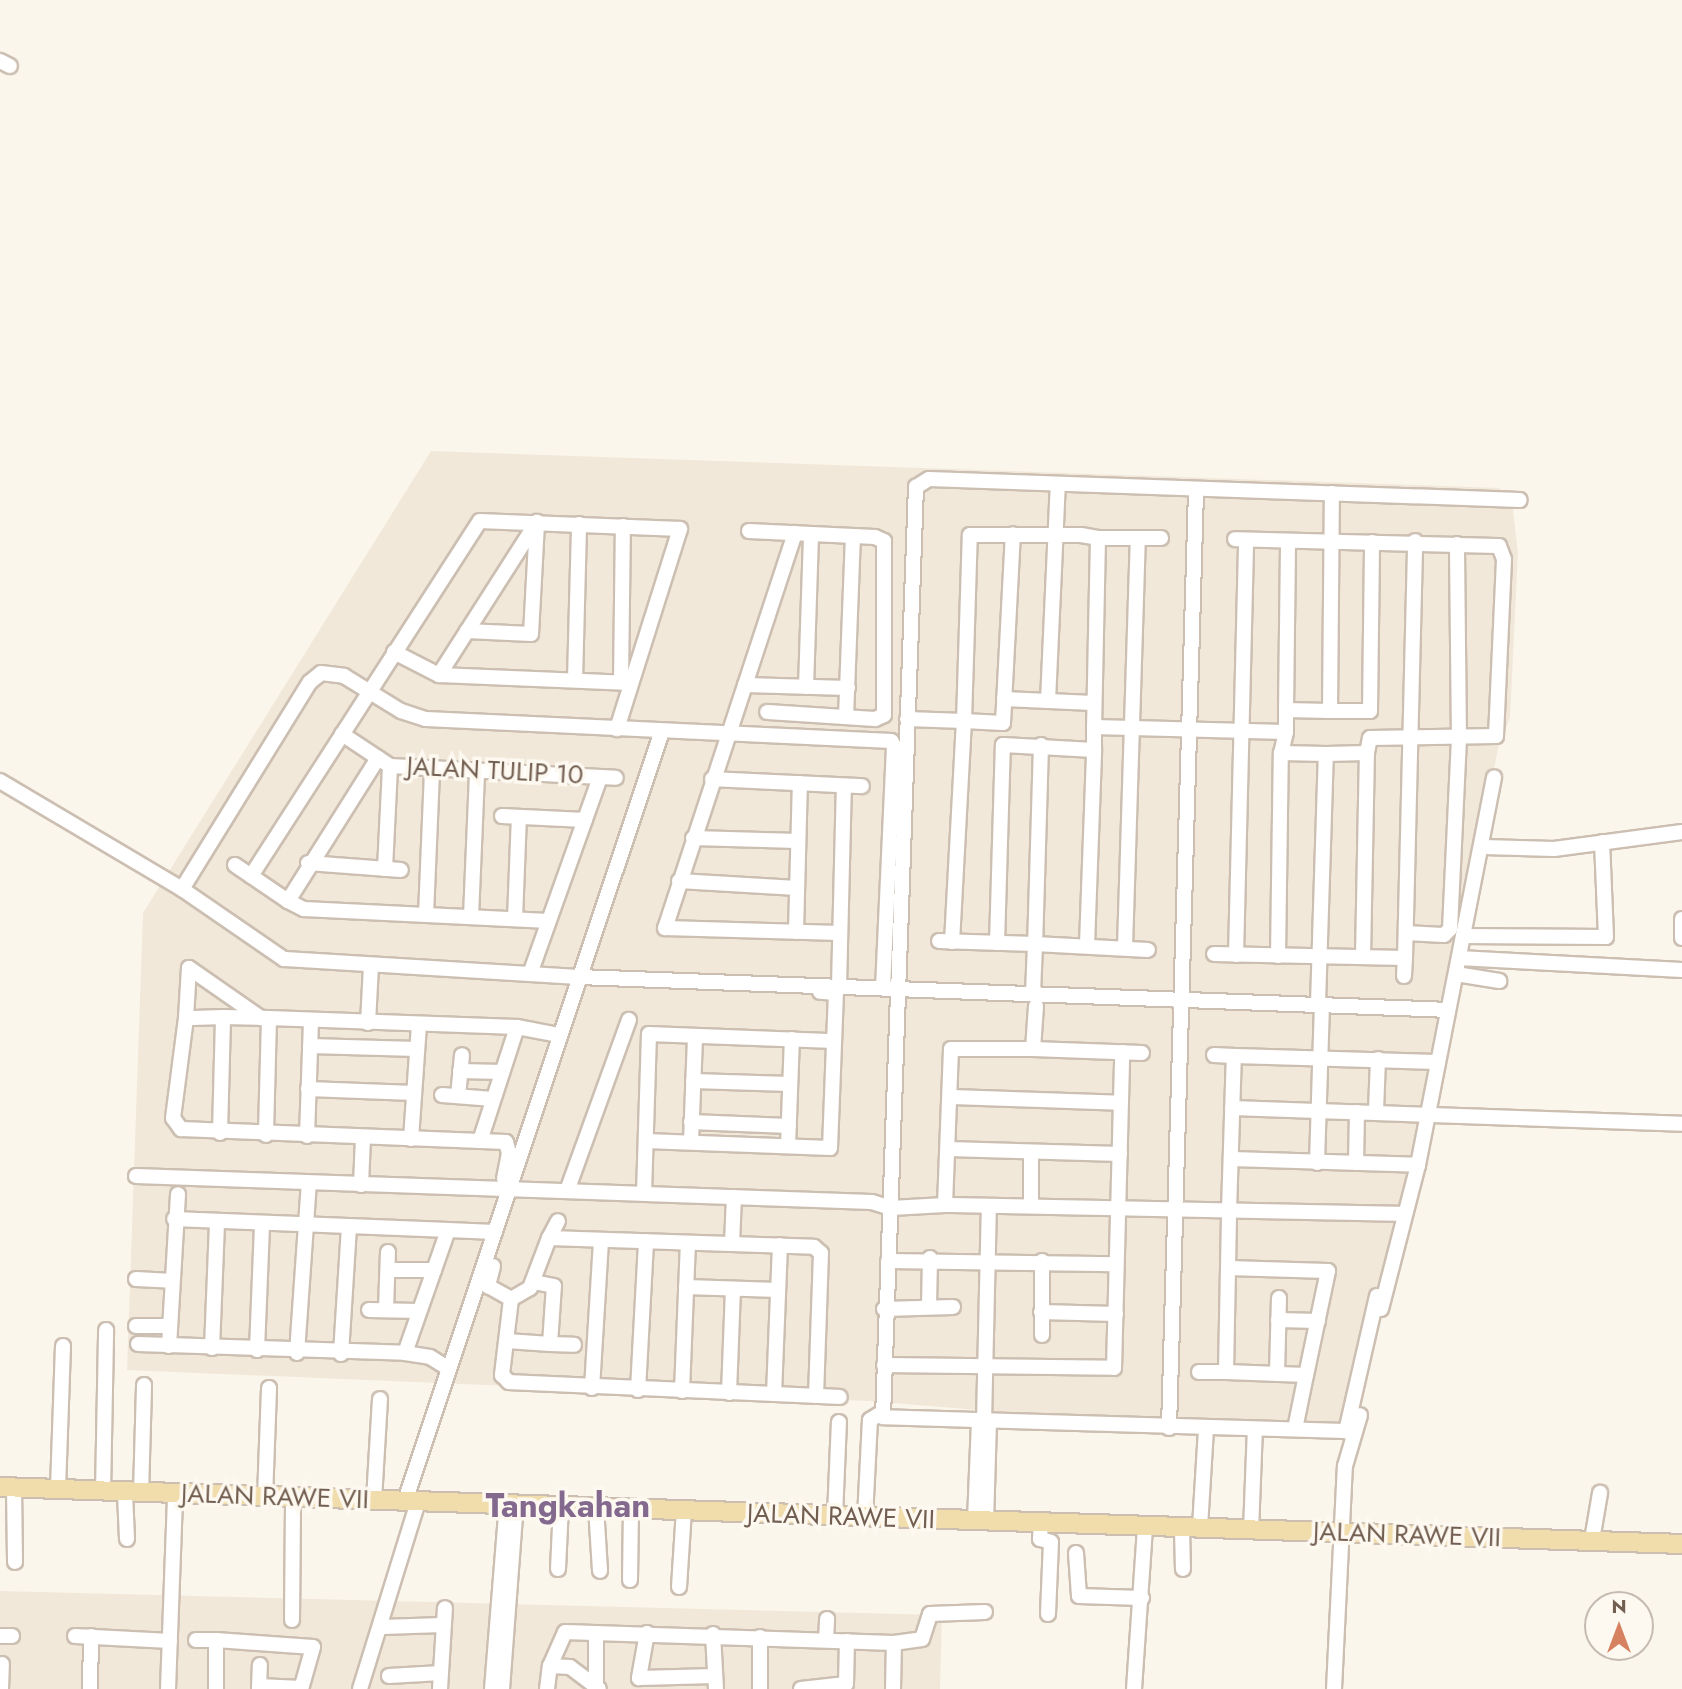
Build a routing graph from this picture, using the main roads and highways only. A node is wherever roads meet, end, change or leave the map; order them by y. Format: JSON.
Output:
{"nodes":[{"id":1,"x":7,"y":1488,"type":"edge"},
{"id":2,"x":1682,"y":1544,"type":"edge"}],
"edges":[{"from":1,"to":2,"type":"main road","name":"JALAN RAWE VII"}]}
